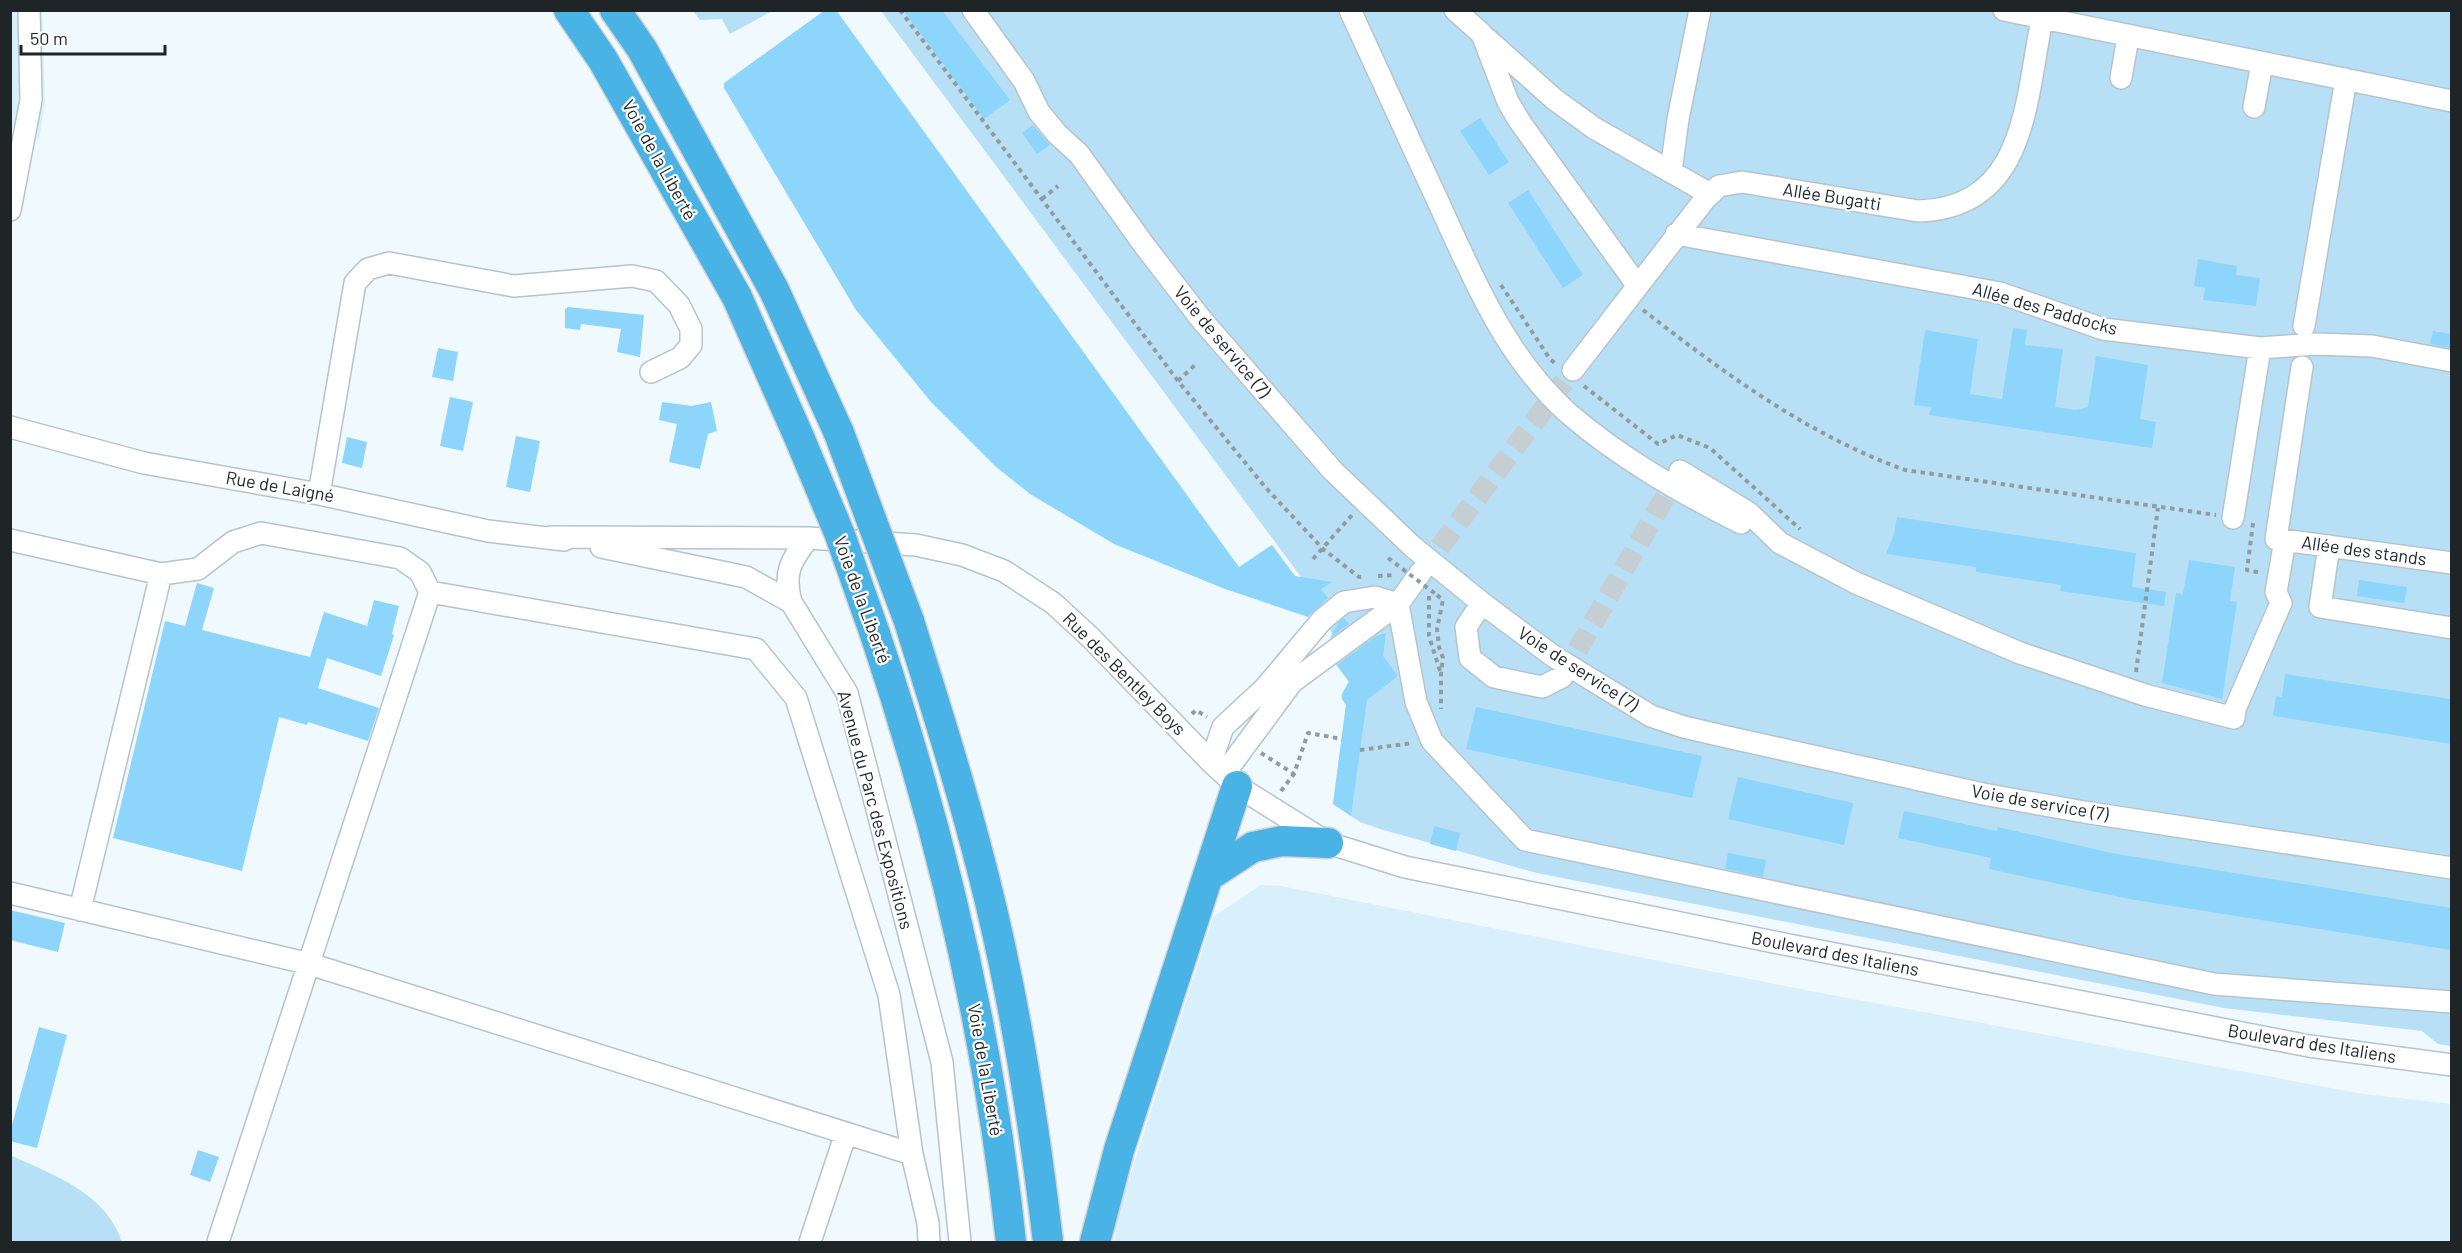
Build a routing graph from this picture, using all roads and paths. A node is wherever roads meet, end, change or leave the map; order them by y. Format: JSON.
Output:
{"nodes":[{"id":1,"x":29,"y":10,"type":"edge"},
{"id":2,"x":569,"y":10,"type":"edge"},
{"id":3,"x":615,"y":10,"type":"edge"},
{"id":4,"x":900,"y":10,"type":"edge"},
{"id":5,"x":973,"y":10,"type":"edge"},
{"id":6,"x":1350,"y":10,"type":"edge"},
{"id":7,"x":1455,"y":10,"type":"edge"},
{"id":8,"x":1472,"y":10,"type":"edge"},
{"id":9,"x":1700,"y":10,"type":"edge"},
{"id":10,"x":2004,"y":10,"type":"edge"},
{"id":11,"x":2043,"y":15,"type":"edge"},
{"id":12,"x":1482,"y":34,"type":"junction"},
{"id":13,"x":2128,"y":36,"type":"junction"},
{"id":14,"x":2262,"y":63,"type":"junction"},
{"id":15,"x":2121,"y":78,"type":"dead end"},
{"id":16,"x":2346,"y":80,"type":"junction"},
{"id":17,"x":2451,"y":101,"type":"edge"},
{"id":18,"x":2254,"y":107,"type":"dead end"},
{"id":19,"x":1671,"y":171,"type":"junction"},
{"id":20,"x":1058,"y":186,"type":"dead end"},
{"id":21,"x":1710,"y":194,"type":"junction"},
{"id":22,"x":1042,"y":199,"type":"junction"},
{"id":23,"x":10,"y":210,"type":"edge"},
{"id":24,"x":1676,"y":234,"type":"junction"},
{"id":25,"x":1496,"y":277,"type":"dead end"},
{"id":26,"x":1636,"y":295,"type":"junction"},
{"id":27,"x":2304,"y":326,"type":"dead end"},
{"id":28,"x":2260,"y":348,"type":"junction"},
{"id":29,"x":2451,"y":361,"type":"edge"},
{"id":30,"x":1196,"y":364,"type":"dead end"},
{"id":31,"x":2302,"y":367,"type":"dead end"},
{"id":32,"x":651,"y":372,"type":"dead end"},
{"id":33,"x":1570,"y":372,"type":"junction"},
{"id":34,"x":1178,"y":381,"type":"junction"},
{"id":35,"x":10,"y":427,"type":"edge"},
{"id":36,"x":1680,"y":471,"type":"dead end"},
{"id":37,"x":319,"y":494,"type":"junction"},
{"id":38,"x":2158,"y":508,"type":"junction"},
{"id":39,"x":2204,"y":514,"type":"dead end"},
{"id":40,"x":2233,"y":518,"type":"dead end"},
{"id":41,"x":1335,"y":533,"type":"dead end"},
{"id":42,"x":1807,"y":533,"type":"dead end"},
{"id":43,"x":551,"y":537,"type":"junction"},
{"id":44,"x":808,"y":538,"type":"junction"},
{"id":45,"x":2250,"y":539,"type":"dead end"},
{"id":46,"x":10,"y":540,"type":"edge"},
{"id":47,"x":2280,"y":540,"type":"junction"},
{"id":48,"x":1780,"y":543,"type":"junction"},
{"id":49,"x":2329,"y":546,"type":"junction"},
{"id":50,"x":1323,"y":549,"type":"junction"},
{"id":51,"x":1388,"y":558,"type":"dead end"},
{"id":52,"x":1313,"y":559,"type":"dead end"},
{"id":53,"x":2451,"y":563,"type":"edge"},
{"id":54,"x":1420,"y":573,"type":"junction"},
{"id":55,"x":2263,"y":573,"type":"dead end"},
{"id":56,"x":161,"y":574,"type":"junction"},
{"id":57,"x":430,"y":592,"type":"junction"},
{"id":58,"x":791,"y":602,"type":"junction"},
{"id":59,"x":1482,"y":603,"type":"junction"},
{"id":60,"x":1398,"y":604,"type":"junction"},
{"id":61,"x":2451,"y":628,"type":"edge"},
{"id":62,"x":2125,"y":669,"type":"dead end"},
{"id":63,"x":1562,"y":677,"type":"tunnel mouth"},
{"id":64,"x":1342,"y":739,"type":"dead end"},
{"id":65,"x":1224,"y":774,"type":"junction"},
{"id":66,"x":1269,"y":807,"type":"junction"},
{"id":67,"x":1328,"y":843,"type":"junction"},
{"id":68,"x":2451,"y":868,"type":"edge"},
{"id":69,"x":1210,"y":875,"type":"junction"},
{"id":70,"x":10,"y":893,"type":"edge"},
{"id":71,"x":80,"y":910,"type":"junction"},
{"id":72,"x":310,"y":964,"type":"junction"},
{"id":73,"x":2451,"y":1002,"type":"edge"},
{"id":74,"x":2451,"y":1065,"type":"edge"},
{"id":75,"x":846,"y":1133,"type":"junction"},
{"id":76,"x":912,"y":1154,"type":"junction"},
{"id":77,"x":218,"y":1242,"type":"edge"},
{"id":78,"x":810,"y":1242,"type":"edge"},
{"id":79,"x":929,"y":1242,"type":"edge"},
{"id":80,"x":960,"y":1242,"type":"edge"},
{"id":81,"x":1011,"y":1242,"type":"edge"},
{"id":82,"x":1048,"y":1242,"type":"edge"},
{"id":83,"x":1095,"y":1242,"type":"edge"}],
"edges":[{"from":1,"to":23,"type":"street"},
{"from":2,"to":81,"type":"highway","name":"Voie de la Liberté","bridge":true},
{"from":3,"to":82,"type":"highway","name":"Voie de la Liberté","bridge":true},
{"from":4,"to":22,"type":"path"},
{"from":5,"to":59,"type":"street","name":"Voie de service (7)"},
{"from":6,"to":48,"type":"street"},
{"from":7,"to":12,"type":"street"},
{"from":8,"to":12,"type":"street"},
{"from":9,"to":19,"type":"street"},
{"from":10,"to":11,"type":"street"},
{"from":11,"to":13,"type":"street"},
{"from":11,"to":21,"type":"street","name":"Allée Bugatti"},
{"from":12,"to":19,"type":"street"},
{"from":12,"to":26,"type":"street"},
{"from":13,"to":14,"type":"street"},
{"from":13,"to":15,"type":"street"},
{"from":14,"to":16,"type":"street"},
{"from":14,"to":18,"type":"street"},
{"from":16,"to":17,"type":"street"},
{"from":16,"to":27,"type":"street"},
{"from":19,"to":21,"type":"street"},
{"from":20,"to":22,"type":"path"},
{"from":21,"to":24,"type":"street","name":"Allée Bugatti"},
{"from":22,"to":34,"type":"path"},
{"from":24,"to":26,"type":"street","name":"Allée Bugatti"},
{"from":24,"to":28,"type":"street","name":"Allée des Paddocks"},
{"from":25,"to":33,"type":"path"},
{"from":26,"to":33,"type":"street","name":"Allée Bugatti"},
{"from":26,"to":38,"type":"path"},
{"from":28,"to":29,"type":"street","name":"Allée des Paddocks"},
{"from":28,"to":40,"type":"street"},
{"from":30,"to":34,"type":"path"},
{"from":31,"to":47,"type":"street"},
{"from":32,"to":37,"type":"street"},
{"from":33,"to":42,"type":"path"},
{"from":34,"to":50,"type":"path"},
{"from":35,"to":37,"type":"street","name":"Rue de Laigné"},
{"from":36,"to":48,"type":"street"},
{"from":37,"to":43,"type":"street","name":"Rue de Laigné"},
{"from":38,"to":39,"type":"path"},
{"from":38,"to":62,"type":"path"},
{"from":41,"to":50,"type":"path"},
{"from":43,"to":44,"type":"street","name":"Rue des Bentley Boys"},
{"from":43,"to":58,"type":"street","name":"Avenue du Parc des Expositions"},
{"from":44,"to":58,"type":"street"},
{"from":44,"to":65,"type":"street","name":"Rue des Bentley Boys"},
{"from":45,"to":55,"type":"path"},
{"from":46,"to":56,"type":"street"},
{"from":47,"to":48,"type":"street"},
{"from":47,"to":49,"type":"street","name":"Allée des stands"},
{"from":49,"to":53,"type":"street","name":"Allée des stands"},
{"from":49,"to":61,"type":"street"},
{"from":50,"to":52,"type":"path"},
{"from":50,"to":54,"type":"path"},
{"from":51,"to":54,"type":"path","bridge":true},
{"from":54,"to":60,"type":"street"},
{"from":56,"to":57,"type":"street"},
{"from":56,"to":71,"type":"street"},
{"from":57,"to":72,"type":"street"},
{"from":57,"to":76,"type":"street"},
{"from":58,"to":80,"type":"street","name":"Avenue du Parc des Expositions"},
{"from":59,"to":63,"type":"street"},
{"from":59,"to":68,"type":"street","name":"Voie de service (7)"},
{"from":60,"to":65,"type":"street"},
{"from":60,"to":65,"type":"street"},
{"from":60,"to":73,"type":"street"},
{"from":64,"to":66,"type":"path"},
{"from":65,"to":66,"type":"street","name":"Boulevard des Italiens"},
{"from":65,"to":69,"type":"highway"},
{"from":66,"to":67,"type":"street","name":"Boulevard des Italiens"},
{"from":67,"to":69,"type":"highway"},
{"from":67,"to":74,"type":"street","name":"Boulevard des Italiens"},
{"from":69,"to":83,"type":"highway"},
{"from":70,"to":71,"type":"street"},
{"from":71,"to":72,"type":"street"},
{"from":72,"to":75,"type":"street"},
{"from":72,"to":77,"type":"street"},
{"from":75,"to":76,"type":"street"},
{"from":75,"to":78,"type":"street"},
{"from":76,"to":79,"type":"street"}]}
